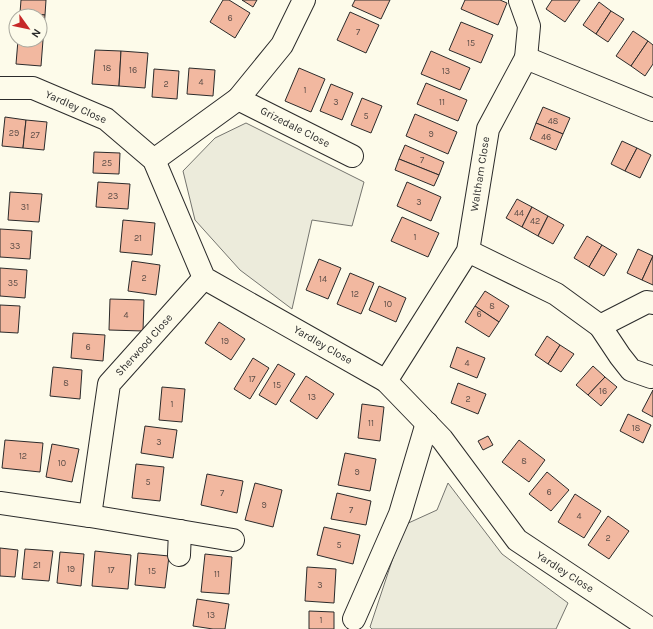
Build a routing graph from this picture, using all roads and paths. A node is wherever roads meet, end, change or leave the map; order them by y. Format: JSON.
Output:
{"nodes":[{"id":1,"x":304,"y":0,"type":"edge"},
{"id":2,"x":520,"y":1,"type":"edge"},
{"id":3,"x":526,"y":58,"type":"junction"},
{"id":4,"x":0,"y":88,"type":"edge"},
{"id":5,"x":238,"y":98,"type":"junction"},
{"id":6,"x":653,"y":110,"type":"edge"},
{"id":7,"x":352,"y":156,"type":"dead end"},
{"id":8,"x":154,"y":160,"type":"junction"},
{"id":9,"x":468,"y":251,"type":"junction"},
{"id":10,"x":204,"y":278,"type":"junction"},
{"id":11,"x":653,"y":303,"type":"edge"},
{"id":12,"x":600,"y":326,"type":"junction"},
{"id":13,"x":651,"y":377,"type":"dead end"},
{"id":14,"x":386,"y":381,"type":"junction"},
{"id":15,"x":427,"y":424,"type":"junction"},
{"id":16,"x":0,"y":503,"type":"edge"},
{"id":17,"x":90,"y":516,"type":"junction"},
{"id":18,"x":180,"y":531,"type":"junction"},
{"id":19,"x":233,"y":540,"type":"dead end"},
{"id":20,"x":178,"y":555,"type":"dead end"},
{"id":21,"x":354,"y":619,"type":"dead end"},
{"id":22,"x":651,"y":629,"type":"edge"}],
"edges":[{"from":1,"to":5,"type":"street"},
{"from":2,"to":3,"type":"street","name":"Waltham Close"},
{"from":3,"to":6,"type":"street"},
{"from":3,"to":9,"type":"street","name":"Waltham Close"},
{"from":4,"to":8,"type":"street","name":"Yardley Close"},
{"from":5,"to":7,"type":"street","name":"Grizedale Close"},
{"from":5,"to":8,"type":"street"},
{"from":8,"to":10,"type":"street","name":"Yardley Close"},
{"from":9,"to":12,"type":"street"},
{"from":9,"to":14,"type":"street","name":"Waltham Close"},
{"from":10,"to":14,"type":"street","name":"Yardley Close"},
{"from":10,"to":17,"type":"street","name":"Sherwood Close"},
{"from":11,"to":12,"type":"street"},
{"from":12,"to":13,"type":"street"},
{"from":14,"to":15,"type":"street","name":"Yardley Close"},
{"from":15,"to":21,"type":"street"},
{"from":15,"to":22,"type":"street","name":"Yardley Close"},
{"from":16,"to":17,"type":"street"},
{"from":17,"to":18,"type":"street"},
{"from":18,"to":19,"type":"street"},
{"from":18,"to":20,"type":"street"}]}
